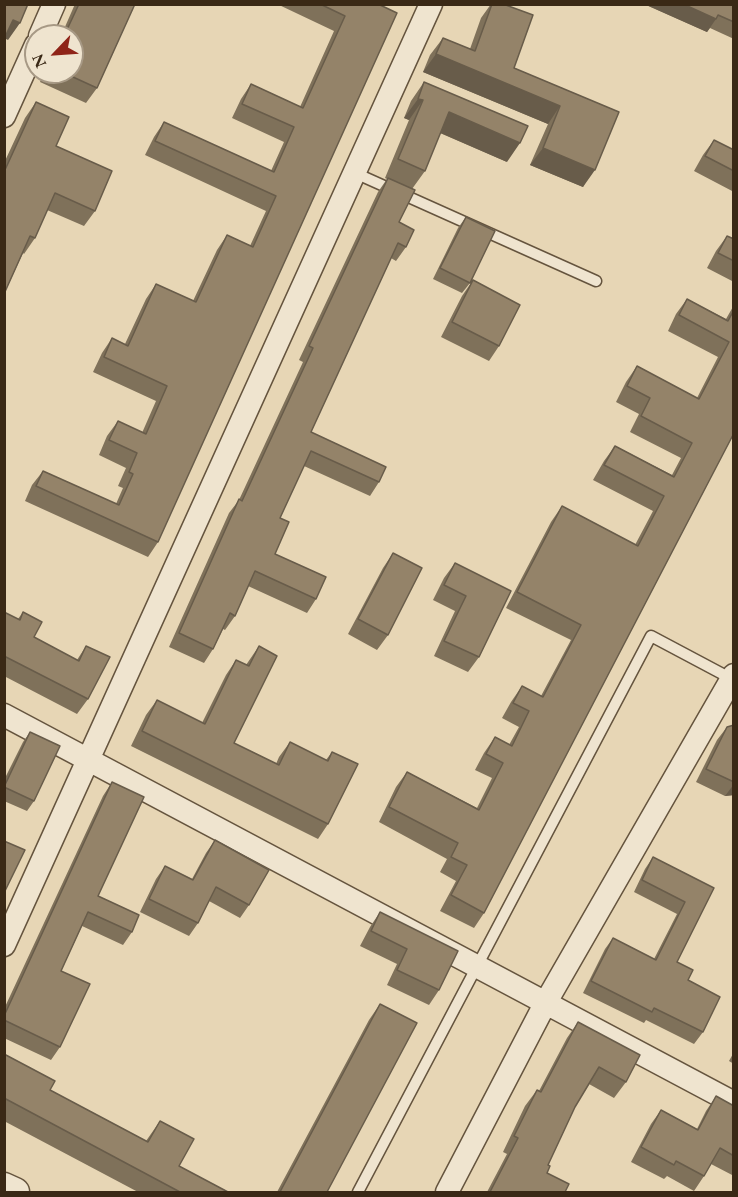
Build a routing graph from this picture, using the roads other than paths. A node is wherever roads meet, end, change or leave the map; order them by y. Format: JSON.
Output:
{"nodes":[{"id":1,"x":54,"y":4,"type":"edge"},
{"id":2,"x":431,"y":4,"type":"edge"},
{"id":3,"x":45,"y":24,"type":"edge"},
{"id":4,"x":24,"y":72,"type":"edge"},
{"id":5,"x":4,"y":116,"type":"edge"},
{"id":6,"x":355,"y":173,"type":"junction"},
{"id":7,"x":596,"y":281,"type":"dead end"},
{"id":8,"x":733,"y":678,"type":"edge"},
{"id":9,"x":4,"y":715,"type":"edge"},
{"id":10,"x":88,"y":759,"type":"junction"},
{"id":11,"x":4,"y":945,"type":"edge"},
{"id":12,"x":477,"y":966,"type":"junction"},
{"id":13,"x":546,"y":1002,"type":"junction"},
{"id":14,"x":734,"y":1103,"type":"edge"},
{"id":15,"x":4,"y":1187,"type":"edge"},
{"id":16,"x":15,"y":1192,"type":"edge"},
{"id":17,"x":358,"y":1192,"type":"edge"},
{"id":18,"x":447,"y":1192,"type":"edge"}],
"edges":[{"from":1,"to":3,"type":"street"},
{"from":2,"to":6,"type":"street"},
{"from":4,"to":5,"type":"street"},
{"from":6,"to":7,"type":"lane"},
{"from":6,"to":10,"type":"street"},
{"from":8,"to":12,"type":"lane"},
{"from":8,"to":13,"type":"street"},
{"from":9,"to":10,"type":"street"},
{"from":10,"to":11,"type":"street"},
{"from":10,"to":12,"type":"street"},
{"from":12,"to":13,"type":"street"},
{"from":12,"to":17,"type":"lane"},
{"from":13,"to":14,"type":"street"},
{"from":13,"to":18,"type":"street"},
{"from":15,"to":16,"type":"street"}]}
